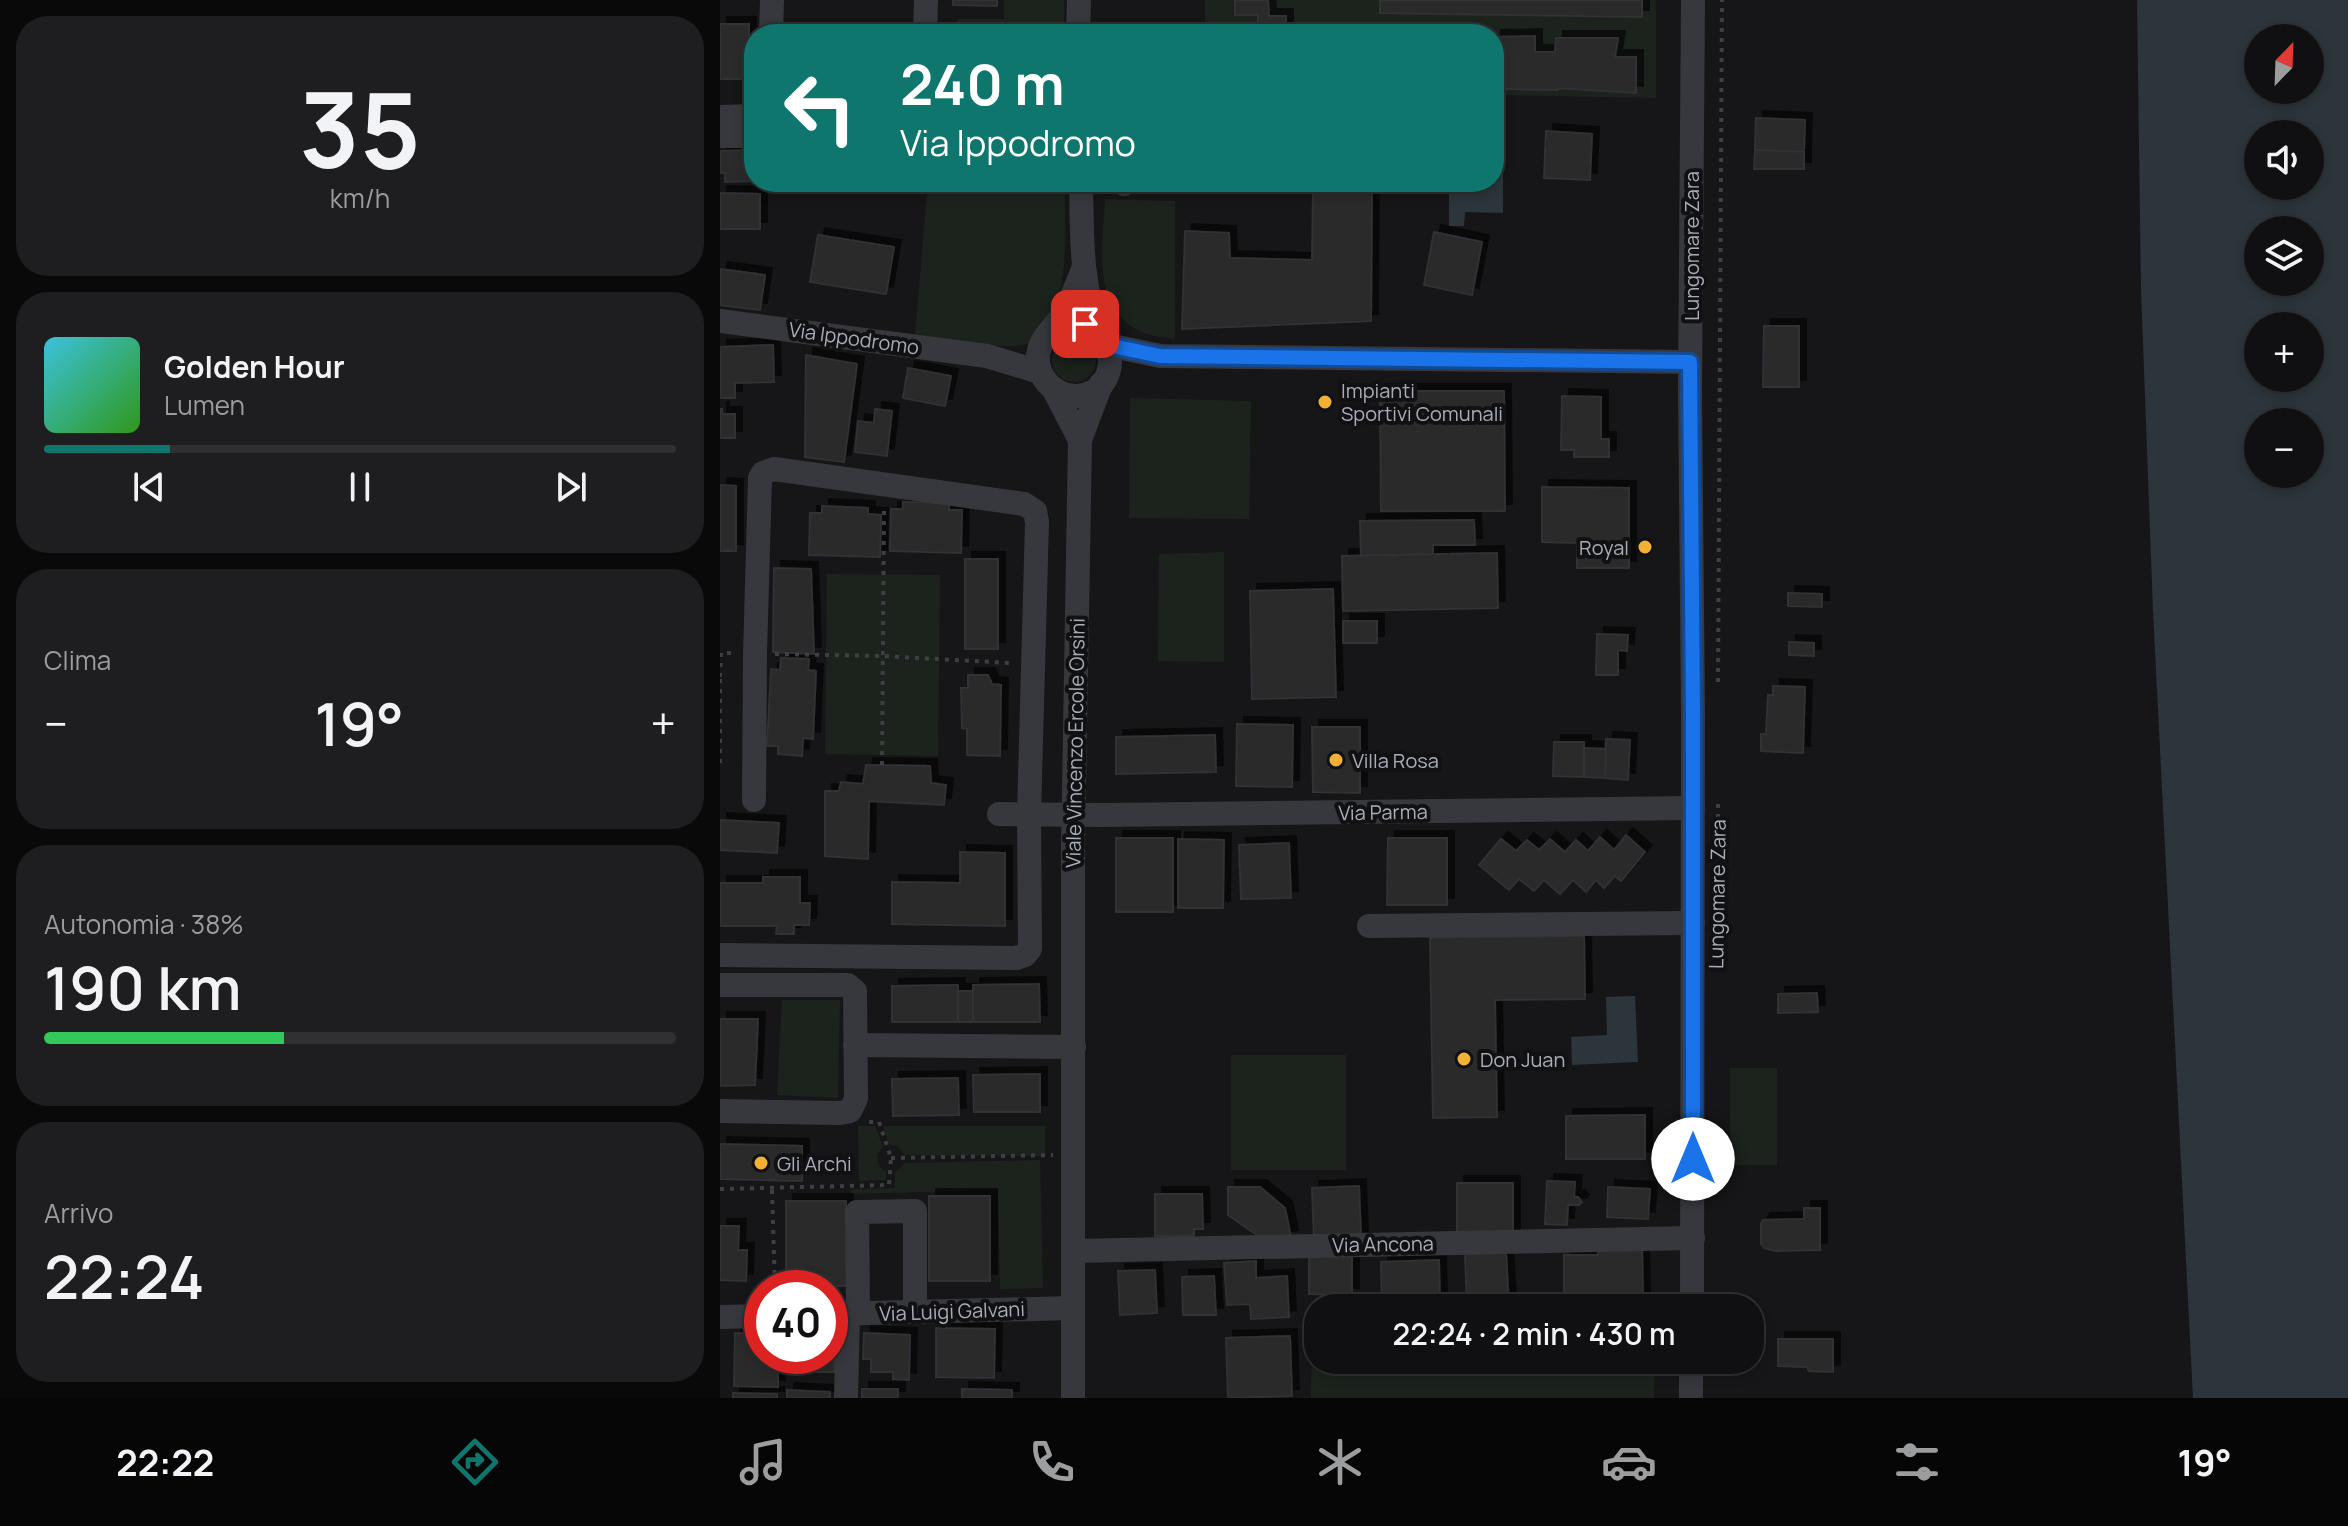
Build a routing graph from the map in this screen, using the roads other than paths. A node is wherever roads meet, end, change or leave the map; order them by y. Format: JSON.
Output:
{"nodes":[{"id":1,"x":772,"y":0,"type":"edge"},
{"id":2,"x":926,"y":0,"type":"edge"},
{"id":3,"x":1079,"y":0,"type":"edge"},
{"id":4,"x":1693,"y":0,"type":"edge"},
{"id":5,"x":771,"y":24,"type":"edge"},
{"id":6,"x":925,"y":24,"type":"edge"},
{"id":7,"x":1078,"y":24,"type":"edge"},
{"id":8,"x":744,"y":116,"type":"edge"},
{"id":9,"x":720,"y":117,"type":"edge"},
{"id":10,"x":720,"y":136,"type":"edge"},
{"id":11,"x":744,"y":136,"type":"edge"},
{"id":12,"x":1081,"y":192,"type":"edge"},
{"id":13,"x":1083,"y":269,"type":"junction"},
{"id":14,"x":720,"y":321,"type":"edge"},
{"id":15,"x":1104,"y":339,"type":"junction"},
{"id":16,"x":1160,"y":356,"type":"junction"},
{"id":17,"x":1046,"y":360,"type":"junction"},
{"id":18,"x":1690,"y":362,"type":"junction"},
{"id":19,"x":1104,"y":380,"type":"junction"},
{"id":20,"x":1080,"y":440,"type":"junction"},
{"id":21,"x":754,"y":800,"type":"dead end"},
{"id":22,"x":1693,"y":808,"type":"junction"},
{"id":23,"x":999,"y":814,"type":"dead end"},
{"id":24,"x":1029,"y":815,"type":"junction"},
{"id":25,"x":1074,"y":815,"type":"junction"},
{"id":26,"x":1693,"y":923,"type":"junction"},
{"id":27,"x":1369,"y":926,"type":"dead end"},
{"id":28,"x":720,"y":955,"type":"edge"},
{"id":29,"x":720,"y":985,"type":"edge"},
{"id":30,"x":855,"y":1045,"type":"junction"},
{"id":31,"x":1074,"y":1047,"type":"junction"},
{"id":32,"x":720,"y":1111,"type":"edge"},
{"id":33,"x":1693,"y":1238,"type":"junction"},
{"id":34,"x":1074,"y":1251,"type":"junction"},
{"id":35,"x":848,"y":1288,"type":"edge"},
{"id":36,"x":1692,"y":1294,"type":"edge"},
{"id":37,"x":1073,"y":1308,"type":"junction"},
{"id":38,"x":915,"y":1312,"type":"junction"},
{"id":39,"x":848,"y":1314,"type":"edge"},
{"id":40,"x":744,"y":1316,"type":"edge"},
{"id":41,"x":720,"y":1317,"type":"edge"},
{"id":42,"x":846,"y":1374,"type":"edge"},
{"id":43,"x":1691,"y":1374,"type":"edge"},
{"id":44,"x":846,"y":1398,"type":"edge"},
{"id":45,"x":1073,"y":1398,"type":"edge"},
{"id":46,"x":1691,"y":1398,"type":"edge"}],
"edges":[{"from":1,"to":5,"type":"street"},
{"from":2,"to":6,"type":"street"},
{"from":3,"to":7,"type":"street"},
{"from":4,"to":18,"type":"street","name":"Lungomare Zara"},
{"from":8,"to":9,"type":"street"},
{"from":10,"to":11,"type":"street"},
{"from":12,"to":13,"type":"street"},
{"from":13,"to":15,"type":"street"},
{"from":13,"to":17,"type":"street"},
{"from":14,"to":17,"type":"street","name":"Via Ippodromo"},
{"from":15,"to":16,"type":"street","name":"Via Ippodromo"},
{"from":15,"to":17,"type":"street","name":"Via Ippodromo"},
{"from":15,"to":19,"type":"street"},
{"from":16,"to":18,"type":"street","name":"Via Ippodromo"},
{"from":16,"to":19,"type":"street","name":"Via Ippodromo"},
{"from":17,"to":19,"type":"street","name":"Via Ippodromo"},
{"from":17,"to":20,"type":"street"},
{"from":18,"to":22,"type":"street","name":"Lungomare Zara"},
{"from":19,"to":20,"type":"street"},
{"from":20,"to":25,"type":"street","name":"Viale Vincenzo Ercole Orsini"},
{"from":21,"to":24,"type":"street"},
{"from":22,"to":25,"type":"street","name":"Via Parma"},
{"from":22,"to":26,"type":"street","name":"Lungomare Zara"},
{"from":23,"to":24,"type":"street","name":"Via Parma"},
{"from":24,"to":25,"type":"street","name":"Via Parma"},
{"from":24,"to":28,"type":"street"},
{"from":25,"to":31,"type":"street","name":"Viale Vincenzo Ercole Orsini"},
{"from":26,"to":27,"type":"street"},
{"from":26,"to":33,"type":"street","name":"Lungomare Zara"},
{"from":29,"to":30,"type":"street"},
{"from":30,"to":31,"type":"street"},
{"from":30,"to":32,"type":"street"},
{"from":31,"to":34,"type":"street","name":"Viale Vincenzo Ercole Orsini"},
{"from":33,"to":34,"type":"street","name":"Via Ancona"},
{"from":33,"to":36,"type":"street","name":"Lungomare Zara"},
{"from":34,"to":37,"type":"street","name":"Viale Vincenzo Ercole Orsini"},
{"from":35,"to":38,"type":"street"},
{"from":37,"to":38,"type":"street","name":"Via Luigi Galvani"},
{"from":37,"to":45,"type":"street","name":"Viale Vincenzo Ercole Orsini"},
{"from":38,"to":39,"type":"street","name":"Via Luigi Galvani"},
{"from":40,"to":41,"type":"street"},
{"from":42,"to":44,"type":"street"},
{"from":43,"to":46,"type":"street"}]}
